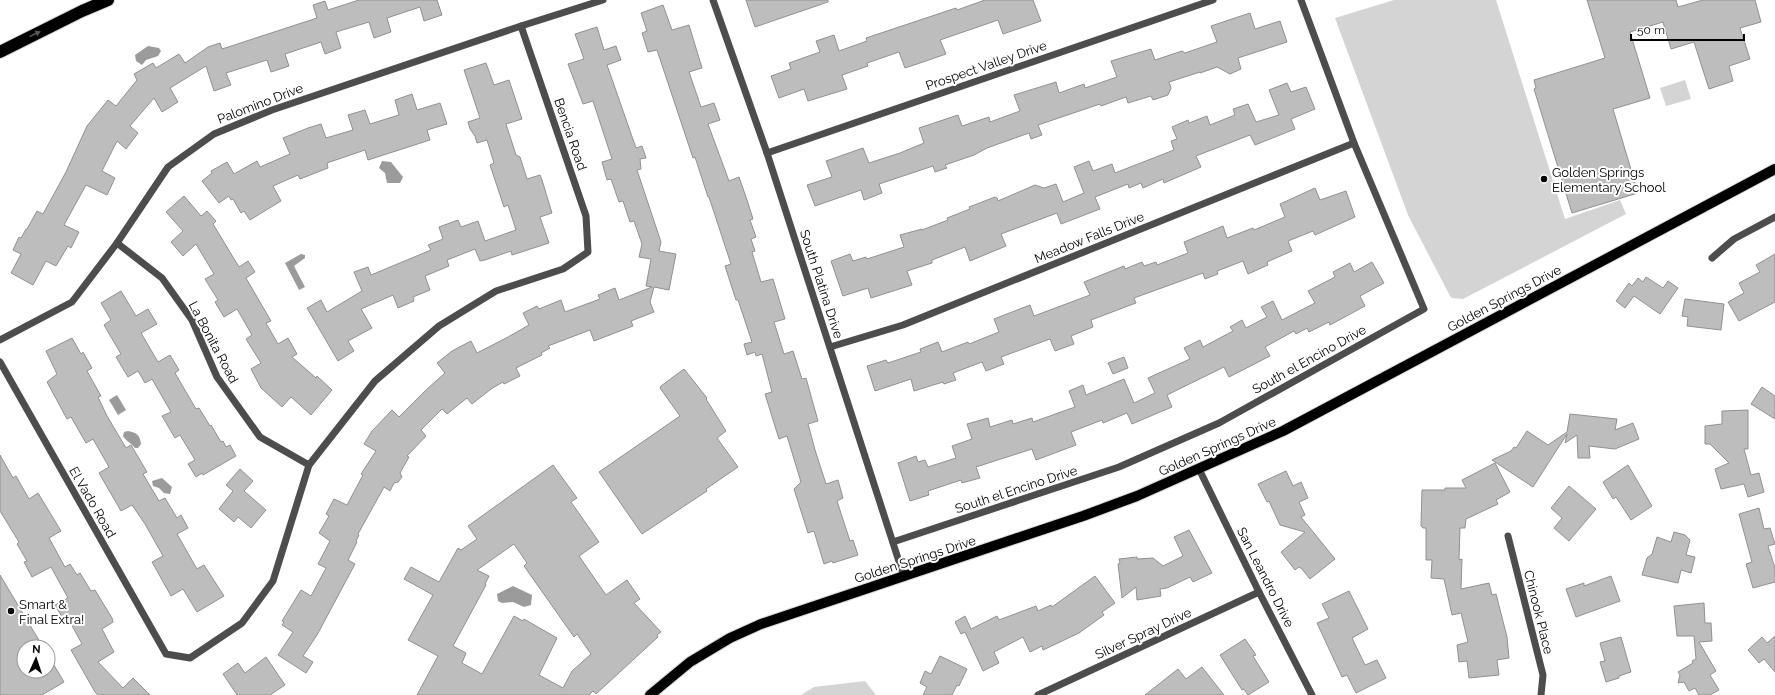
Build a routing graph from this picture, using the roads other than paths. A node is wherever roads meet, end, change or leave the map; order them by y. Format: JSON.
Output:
{"nodes":[{"id":1,"x":108,"y":0,"type":"edge"},
{"id":2,"x":603,"y":0,"type":"edge"},
{"id":3,"x":713,"y":0,"type":"edge"},
{"id":4,"x":1213,"y":0,"type":"edge"},
{"id":5,"x":1301,"y":0,"type":"edge"},
{"id":6,"x":521,"y":26,"type":"junction"},
{"id":7,"x":0,"y":52,"type":"edge"},
{"id":8,"x":1354,"y":143,"type":"junction"},
{"id":9,"x":767,"y":153,"type":"junction"},
{"id":10,"x":1775,"y":169,"type":"edge"},
{"id":11,"x":1775,"y":217,"type":"edge"},
{"id":12,"x":117,"y":243,"type":"junction"},
{"id":13,"x":1712,"y":258,"type":"dead end"},
{"id":14,"x":0,"y":340,"type":"edge"},
{"id":15,"x":830,"y":347,"type":"junction"},
{"id":16,"x":0,"y":362,"type":"edge"},
{"id":17,"x":309,"y":466,"type":"junction"},
{"id":18,"x":1199,"y":469,"type":"junction"},
{"id":19,"x":1508,"y":536,"type":"dead end"},
{"id":20,"x":893,"y":542,"type":"junction"},
{"id":21,"x":904,"y":577,"type":"junction"},
{"id":22,"x":1259,"y":592,"type":"junction"},
{"id":23,"x":650,"y":695,"type":"edge"},
{"id":24,"x":1038,"y":695,"type":"edge"},
{"id":25,"x":1312,"y":695,"type":"edge"},
{"id":26,"x":1541,"y":695,"type":"edge"}],
"edges":[{"from":7,"to":1,"type":"highway","one_way":true},
{"from":2,"to":6,"type":"street","name":"Palomino Drive"},
{"from":3,"to":9,"type":"street","name":"South Platina Drive"},
{"from":4,"to":9,"type":"street","name":"Prospect Valley Drive"},
{"from":5,"to":8,"type":"street","name":"South el Encino Drive"},
{"from":6,"to":12,"type":"street","name":"Palomino Drive"},
{"from":6,"to":17,"type":"street","name":"Bencia Road"},
{"from":8,"to":15,"type":"street","name":"Meadow Falls Drive"},
{"from":8,"to":20,"type":"street","name":"South el Encino Drive"},
{"from":9,"to":15,"type":"street","name":"South Platina Drive"},
{"from":10,"to":18,"type":"main road","name":"Golden Springs Drive"},
{"from":11,"to":13,"type":"street"},
{"from":12,"to":14,"type":"street","name":"Palomino Drive"},
{"from":12,"to":17,"type":"street","name":"La Bonita Road"},
{"from":15,"to":20,"type":"street","name":"South Platina Drive"},
{"from":16,"to":17,"type":"street","name":"El Vado Road"},
{"from":18,"to":21,"type":"main road","name":"Golden Springs Drive"},
{"from":18,"to":22,"type":"street","name":"San Leandro Drive"},
{"from":19,"to":26,"type":"street","name":"Chinook Place"},
{"from":20,"to":21,"type":"street","name":"South Platina Drive"},
{"from":21,"to":23,"type":"main road","name":"Golden Springs Drive"},
{"from":22,"to":24,"type":"street","name":"Silver Spray Drive"},
{"from":22,"to":25,"type":"street","name":"San Leandro Drive"}]}
